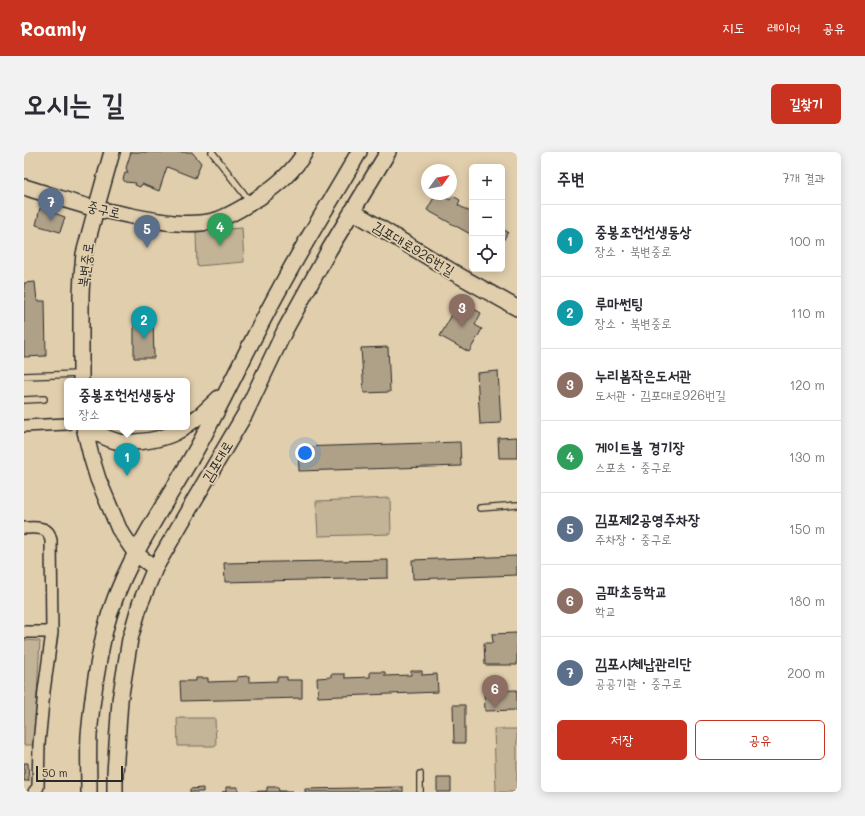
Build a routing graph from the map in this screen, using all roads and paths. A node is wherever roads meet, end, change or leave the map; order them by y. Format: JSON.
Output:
{"nodes":[{"id":1,"x":112,"y":152,"type":"edge"},
{"id":2,"x":212,"y":152,"type":"edge"},
{"id":3,"x":305,"y":152,"type":"edge"},
{"id":4,"x":359,"y":152,"type":"edge"},
{"id":5,"x":388,"y":152,"type":"edge"},
{"id":6,"x":24,"y":187,"type":"edge"},
{"id":7,"x":251,"y":203,"type":"junction"},
{"id":8,"x":96,"y":209,"type":"junction"},
{"id":9,"x":352,"y":211,"type":"junction"},
{"id":10,"x":517,"y":308,"type":"edge"},
{"id":11,"x":24,"y":376,"type":"edge"},
{"id":12,"x":80,"y":378,"type":"edge"},
{"id":13,"x":228,"y":389,"type":"junction"},
{"id":14,"x":44,"y":399,"type":"dead end"},
{"id":15,"x":24,"y":400,"type":"edge"},
{"id":16,"x":190,"y":423,"type":"edge"},
{"id":17,"x":64,"y":424,"type":"edge"},
{"id":18,"x":24,"y":426,"type":"edge"},
{"id":19,"x":85,"y":430,"type":"edge"},
{"id":20,"x":92,"y":430,"type":"edge"},
{"id":21,"x":181,"y":430,"type":"edge"},
{"id":22,"x":517,"y":505,"type":"edge"},
{"id":23,"x":480,"y":508,"type":"dead end"},
{"id":24,"x":24,"y":528,"type":"edge"},
{"id":25,"x":136,"y":554,"type":"junction"},
{"id":26,"x":155,"y":568,"type":"junction"},
{"id":27,"x":24,"y":632,"type":"edge"},
{"id":28,"x":52,"y":632,"type":"junction"},
{"id":29,"x":420,"y":774,"type":"dead end"},
{"id":30,"x":34,"y":792,"type":"edge"},
{"id":31,"x":89,"y":792,"type":"edge"},
{"id":32,"x":116,"y":792,"type":"edge"},
{"id":33,"x":420,"y":792,"type":"edge"}],
"edges":[{"from":1,"to":8,"type":"main road","name":"북변중로"},
{"from":2,"to":7,"type":"lane"},
{"from":3,"to":7,"type":"main road","name":"중구로"},
{"from":4,"to":13,"type":"main road","name":"김포대로"},
{"from":5,"to":9,"type":"main road","name":"김포대로"},
{"from":6,"to":8,"type":"main road","name":"중구로"},
{"from":7,"to":8,"type":"main road","name":"중구로"},
{"from":8,"to":12,"type":"main road","name":"북변중로"},
{"from":9,"to":10,"type":"main road","name":"김포대로926번길"},
{"from":9,"to":26,"type":"main road","name":"김포대로"},
{"from":11,"to":12,"type":"lane"},
{"from":13,"to":16,"type":"main road"},
{"from":13,"to":25,"type":"main road","name":"김포대로"},
{"from":14,"to":15,"type":"lane"},
{"from":17,"to":18,"type":"street"},
{"from":19,"to":25,"type":"main road"},
{"from":20,"to":21,"type":"main road"},
{"from":22,"to":23,"type":"lane"},
{"from":24,"to":28,"type":"street"},
{"from":25,"to":26,"type":"main road"},
{"from":25,"to":31,"type":"main road","name":"김포대로"},
{"from":26,"to":32,"type":"main road","name":"김포대로"},
{"from":27,"to":28,"type":"street"},
{"from":28,"to":30,"type":"street"},
{"from":29,"to":33,"type":"lane"}]}
